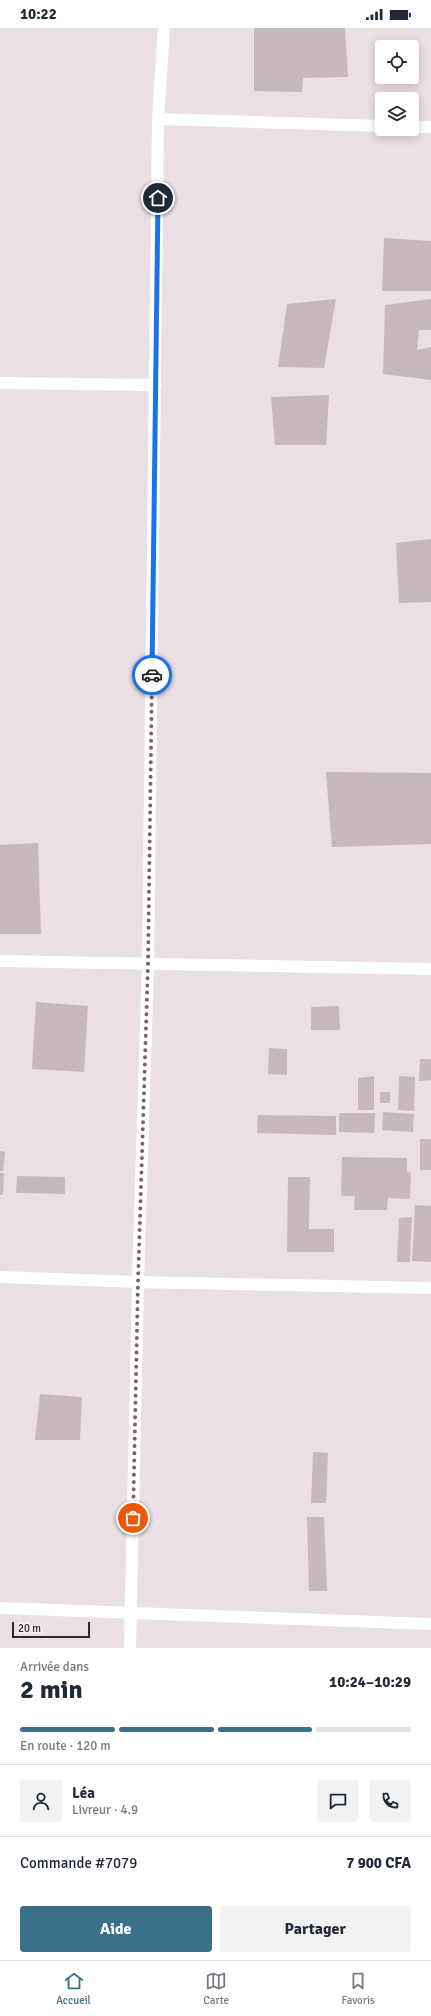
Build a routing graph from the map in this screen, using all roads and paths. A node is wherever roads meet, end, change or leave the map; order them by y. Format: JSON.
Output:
{"nodes":[{"id":1,"x":164,"y":28,"type":"edge"},
{"id":2,"x":158,"y":119,"type":"junction"},
{"id":3,"x":375,"y":126,"type":"edge"},
{"id":4,"x":419,"y":127,"type":"edge"},
{"id":5,"x":431,"y":127,"type":"edge"},
{"id":6,"x":0,"y":383,"type":"edge"},
{"id":7,"x":156,"y":385,"type":"junction"},
{"id":8,"x":0,"y":961,"type":"edge"},
{"id":9,"x":148,"y":964,"type":"junction"},
{"id":10,"x":431,"y":969,"type":"edge"},
{"id":11,"x":0,"y":1277,"type":"edge"},
{"id":12,"x":138,"y":1282,"type":"junction"},
{"id":13,"x":431,"y":1288,"type":"edge"},
{"id":14,"x":0,"y":1608,"type":"edge"},
{"id":15,"x":130,"y":1613,"type":"junction"},
{"id":16,"x":431,"y":1624,"type":"edge"},
{"id":17,"x":130,"y":1648,"type":"edge"}],
"edges":[{"from":1,"to":2,"type":"street"},
{"from":2,"to":3,"type":"street"},
{"from":2,"to":7,"type":"street"},
{"from":4,"to":5,"type":"street"},
{"from":6,"to":7,"type":"street"},
{"from":7,"to":9,"type":"street"},
{"from":8,"to":9,"type":"street"},
{"from":9,"to":10,"type":"street"},
{"from":9,"to":12,"type":"street"},
{"from":11,"to":12,"type":"street"},
{"from":12,"to":13,"type":"street"},
{"from":12,"to":15,"type":"street"},
{"from":14,"to":15,"type":"street"},
{"from":15,"to":16,"type":"street"},
{"from":15,"to":17,"type":"street"}]}
